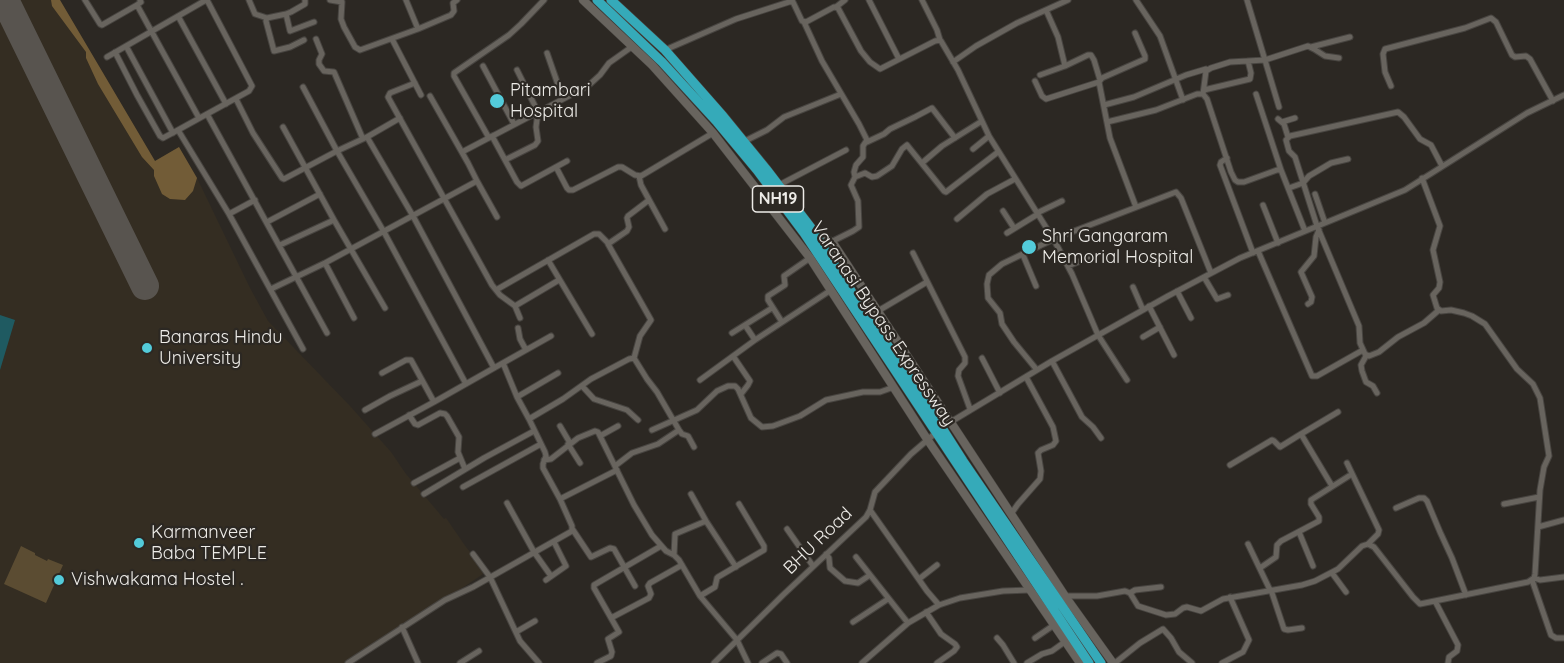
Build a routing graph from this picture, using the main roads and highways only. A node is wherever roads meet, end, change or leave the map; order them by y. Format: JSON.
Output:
{"nodes":[{"id":1,"x":597,"y":0,"type":"edge"},
{"id":2,"x":611,"y":0,"type":"edge"},
{"id":3,"x":1089,"y":663,"type":"edge"},
{"id":4,"x":1101,"y":663,"type":"edge"}],
"edges":[{"from":1,"to":3,"type":"highway","name":"Varanasi Bypass Expressway","number":"NH19"},
{"from":2,"to":4,"type":"highway","name":"Varanasi Bypass Expressway","number":"NH19"}]}
